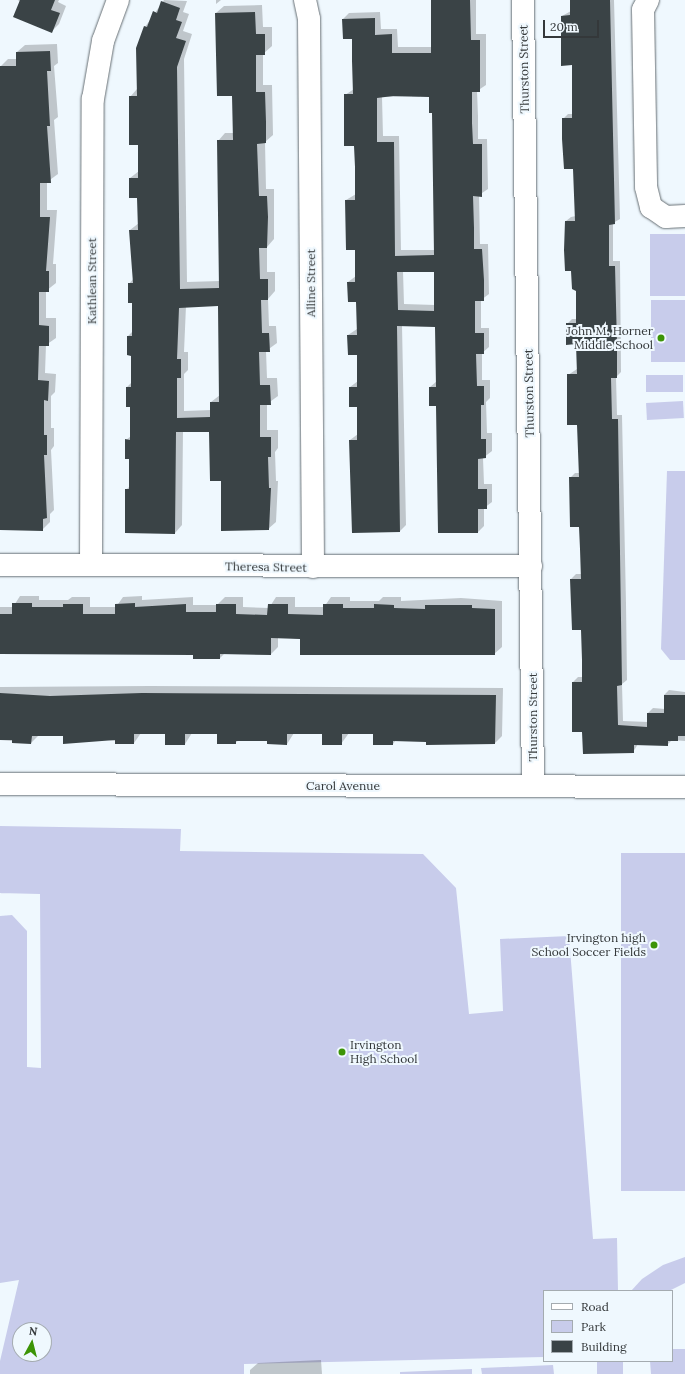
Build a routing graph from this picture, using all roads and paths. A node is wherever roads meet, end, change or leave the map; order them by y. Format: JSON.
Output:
{"nodes":[{"id":1,"x":118,"y":0,"type":"edge"},
{"id":2,"x":305,"y":0,"type":"edge"},
{"id":3,"x":523,"y":0,"type":"edge"},
{"id":4,"x":648,"y":0,"type":"edge"},
{"id":5,"x":685,"y":216,"type":"edge"},
{"id":6,"x":0,"y":565,"type":"edge"},
{"id":7,"x":91,"y":565,"type":"junction"},
{"id":8,"x":532,"y":566,"type":"junction"},
{"id":9,"x":313,"y":567,"type":"junction"},
{"id":10,"x":0,"y":784,"type":"edge"},
{"id":11,"x":533,"y":786,"type":"junction"},
{"id":12,"x":685,"y":787,"type":"edge"}],
"edges":[{"from":1,"to":7,"type":"street","name":"Kathlean Street"},
{"from":2,"to":9,"type":"street","name":"Alline Street"},
{"from":3,"to":8,"type":"street","name":"Thurston Street"},
{"from":4,"to":5,"type":"street"},
{"from":6,"to":7,"type":"street","name":"Theresa Street"},
{"from":7,"to":9,"type":"street","name":"Theresa Street"},
{"from":8,"to":9,"type":"street","name":"Theresa Street"},
{"from":8,"to":11,"type":"street","name":"Thurston Street"},
{"from":10,"to":11,"type":"street","name":"Carol Avenue"},
{"from":11,"to":12,"type":"street","name":"Carol Avenue"}]}
